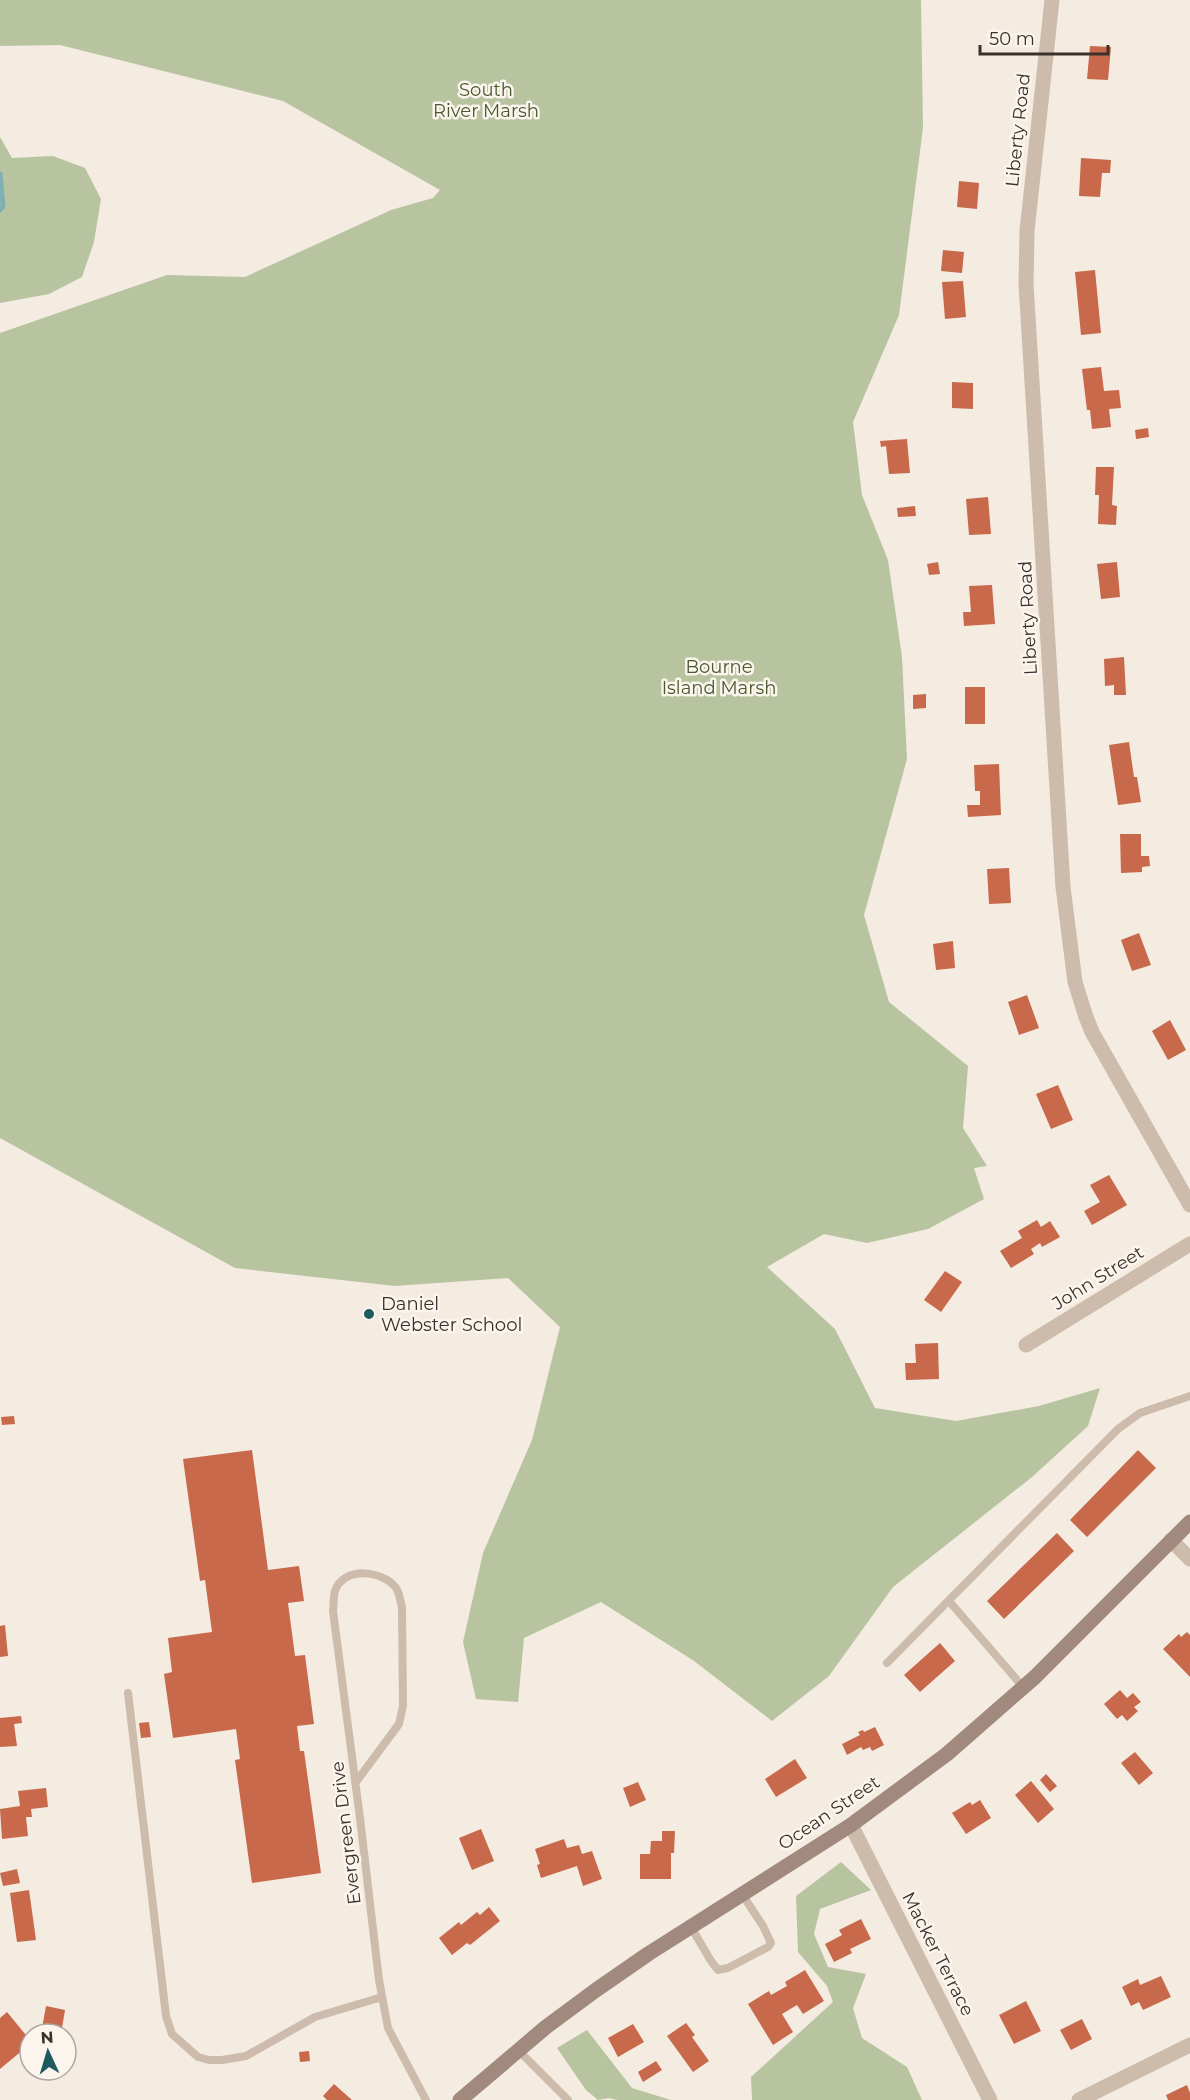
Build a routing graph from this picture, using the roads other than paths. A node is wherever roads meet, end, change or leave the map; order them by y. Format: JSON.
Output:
{"nodes":[{"id":1,"x":1052,"y":0,"type":"edge"},
{"id":2,"x":1190,"y":1205,"type":"edge"},
{"id":3,"x":1190,"y":1244,"type":"edge"},
{"id":4,"x":1026,"y":1345,"type":"dead end"},
{"id":5,"x":1190,"y":1396,"type":"edge"},
{"id":6,"x":1190,"y":1522,"type":"edge"},
{"id":7,"x":1171,"y":1540,"type":"junction"},
{"id":8,"x":1190,"y":1559,"type":"edge"},
{"id":9,"x":949,"y":1601,"type":"junction"},
{"id":10,"x":887,"y":1663,"type":"dead end"},
{"id":11,"x":1023,"y":1687,"type":"junction"},
{"id":12,"x":128,"y":1693,"type":"dead end"},
{"id":13,"x":356,"y":1782,"type":"junction"},
{"id":14,"x":851,"y":1825,"type":"junction"},
{"id":15,"x":742,"y":1894,"type":"junction"},
{"id":16,"x":691,"y":1927,"type":"junction"},
{"id":17,"x":382,"y":1997,"type":"junction"},
{"id":18,"x":1190,"y":2045,"type":"edge"},
{"id":19,"x":518,"y":2050,"type":"junction"},
{"id":20,"x":426,"y":2100,"type":"edge"},
{"id":21,"x":460,"y":2100,"type":"edge"},
{"id":22,"x":568,"y":2100,"type":"edge"},
{"id":23,"x":990,"y":2100,"type":"edge"},
{"id":24,"x":1079,"y":2100,"type":"edge"}],
"edges":[{"from":1,"to":2,"type":"street","name":"Liberty Road"},
{"from":3,"to":4,"type":"street","name":"John Street"},
{"from":5,"to":9,"type":"lane"},
{"from":6,"to":7,"type":"main road","name":"Ocean Street"},
{"from":7,"to":8,"type":"street"},
{"from":7,"to":11,"type":"main road","name":"Ocean Street"},
{"from":9,"to":10,"type":"lane"},
{"from":9,"to":11,"type":"lane"},
{"from":11,"to":14,"type":"main road","name":"Ocean Street"},
{"from":12,"to":17,"type":"lane"},
{"from":13,"to":13,"type":"lane","name":"Evergreen Drive"},
{"from":13,"to":17,"type":"lane","name":"Evergreen Drive"},
{"from":14,"to":15,"type":"main road","name":"Ocean Street"},
{"from":14,"to":23,"type":"street","name":"Macker Terrace"},
{"from":15,"to":16,"type":"main road","name":"Ocean Street"},
{"from":15,"to":16,"type":"lane"},
{"from":16,"to":19,"type":"main road","name":"Ocean Street"},
{"from":17,"to":20,"type":"lane","name":"Evergreen Drive"},
{"from":18,"to":24,"type":"street"},
{"from":19,"to":21,"type":"main road","name":"Ocean Street"},
{"from":19,"to":22,"type":"lane"}]}
